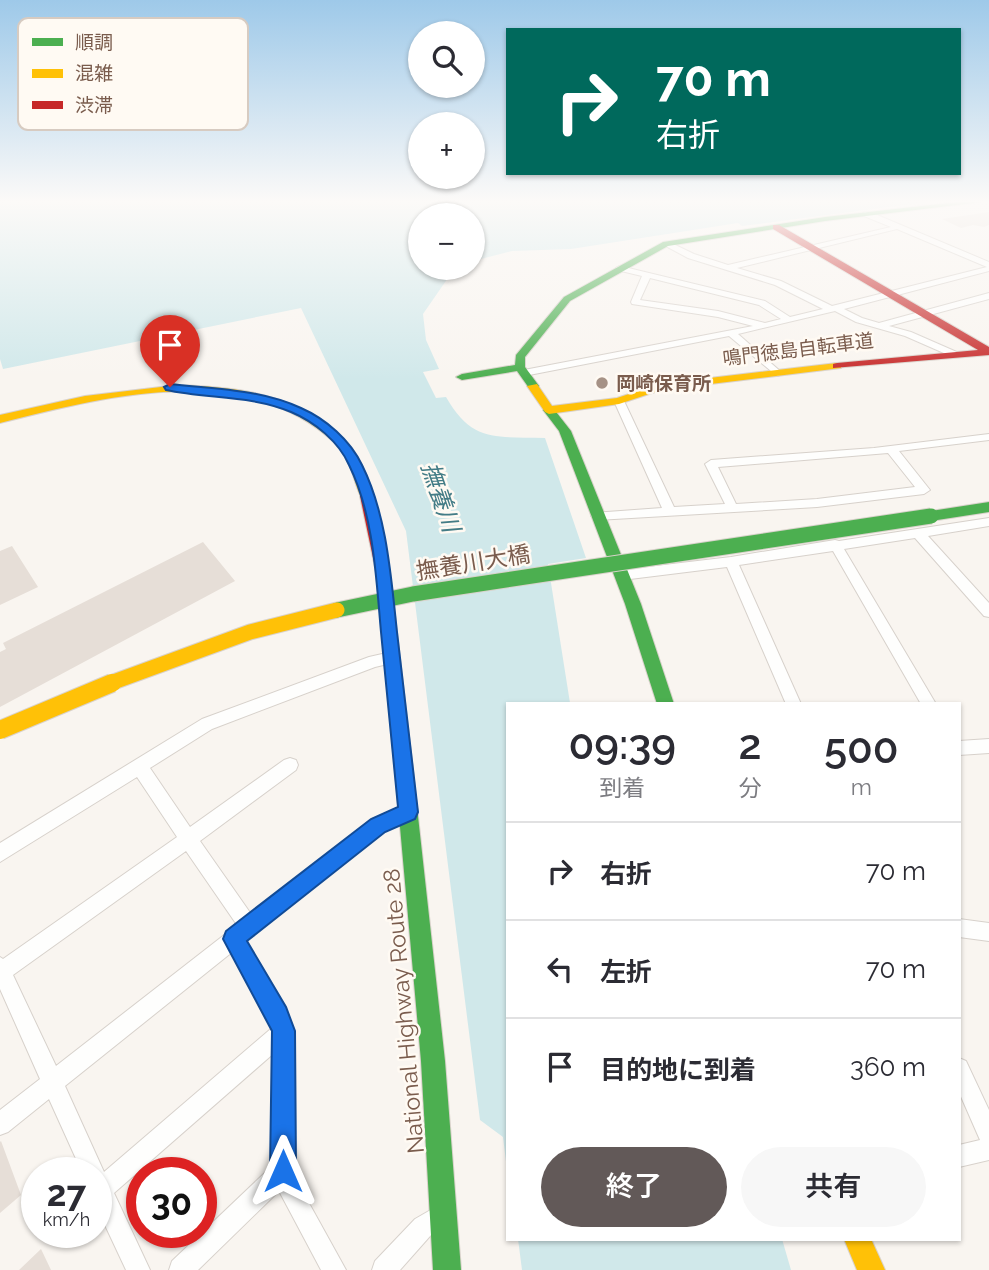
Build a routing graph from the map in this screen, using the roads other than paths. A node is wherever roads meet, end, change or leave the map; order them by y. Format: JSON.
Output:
{"nodes":[{"id":1,"x":633,"y":261,"type":"edge"},
{"id":2,"x":710,"y":261,"type":"edge"},
{"id":3,"x":752,"y":261,"type":"edge"},
{"id":4,"x":832,"y":261,"type":"edge"},
{"id":5,"x":730,"y":267,"type":"junction"},
{"id":6,"x":989,"y":267,"type":"edge"},
{"id":7,"x":620,"y":268,"type":"junction"},
{"id":8,"x":648,"y":274,"type":"junction"},
{"id":9,"x":890,"y":295,"type":"junction"},
{"id":10,"x":989,"y":296,"type":"edge"},
{"id":11,"x":833,"y":308,"type":"junction"},
{"id":12,"x":920,"y":312,"type":"junction"},
{"id":13,"x":788,"y":320,"type":"junction"},
{"id":14,"x":765,"y":326,"type":"junction"},
{"id":15,"x":878,"y":326,"type":"junction"},
{"id":16,"x":731,"y":333,"type":"junction"},
{"id":17,"x":988,"y":350,"type":"edge"},
{"id":18,"x":956,"y":355,"type":"junction"},
{"id":19,"x":522,"y":370,"type":"junction"},
{"id":20,"x":776,"y":373,"type":"junction"},
{"id":21,"x":462,"y":377,"type":"dead end"},
{"id":22,"x":620,"y":401,"type":"junction"},
{"id":23,"x":549,"y":410,"type":"junction"},
{"id":24,"x":0,"y":419,"type":"edge"},
{"id":25,"x":989,"y":437,"type":"edge"},
{"id":26,"x":891,"y":449,"type":"junction"},
{"id":27,"x":732,"y":507,"type":"junction"},
{"id":28,"x":989,"y":507,"type":"edge"},
{"id":29,"x":670,"y":512,"type":"junction"},
{"id":30,"x":597,"y":516,"type":"junction"},
{"id":31,"x":989,"y":522,"type":"edge"},
{"id":32,"x":917,"y":532,"type":"junction"},
{"id":33,"x":835,"y":544,"type":"junction"},
{"id":34,"x":731,"y":562,"type":"junction"},
{"id":35,"x":622,"y":575,"type":"junction"},
{"id":36,"x":989,"y":612,"type":"edge"},
{"id":37,"x":391,"y":658,"type":"junction"},
{"id":38,"x":665,"y":702,"type":"edge"},
{"id":39,"x":793,"y":702,"type":"edge"},
{"id":40,"x":928,"y":702,"type":"edge"},
{"id":41,"x":0,"y":730,"type":"edge"},
{"id":42,"x":989,"y":746,"type":"edge"},
{"id":43,"x":961,"y":748,"type":"edge"},
{"id":44,"x":138,"y":765,"type":"junction"},
{"id":45,"x":290,"y":765,"type":"dead end"},
{"id":46,"x":408,"y":812,"type":"junction"},
{"id":47,"x":188,"y":839,"type":"junction"},
{"id":48,"x":0,"y":853,"type":"edge"},
{"id":49,"x":961,"y":928,"type":"edge"},
{"id":50,"x":989,"y":932,"type":"edge"},
{"id":51,"x":241,"y":933,"type":"junction"},
{"id":52,"x":1,"y":969,"type":"edge"},
{"id":53,"x":284,"y":1031,"type":"junction"},
{"id":54,"x":961,"y":1072,"type":"edge"},
{"id":55,"x":51,"y":1083,"type":"junction"},
{"id":56,"x":0,"y":1124,"type":"edge"},
{"id":57,"x":989,"y":1135,"type":"edge"},
{"id":58,"x":989,"y":1149,"type":"edge"},
{"id":59,"x":961,"y":1156,"type":"edge"},
{"id":60,"x":86,"y":1157,"type":"edge"},
{"id":61,"x":112,"y":1168,"type":"edge"},
{"id":62,"x":283,"y":1171,"type":"junction"},
{"id":63,"x":112,"y":1213,"type":"edge"},
{"id":64,"x":445,"y":1213,"type":"junction"},
{"id":65,"x":858,"y":1241,"type":"edge"},
{"id":66,"x":138,"y":1270,"type":"edge"},
{"id":67,"x":181,"y":1270,"type":"edge"},
{"id":68,"x":334,"y":1270,"type":"edge"},
{"id":69,"x":384,"y":1270,"type":"edge"},
{"id":70,"x":447,"y":1270,"type":"edge"},
{"id":71,"x":871,"y":1270,"type":"edge"}],
"edges":[{"from":1,"to":7,"type":"main road"},
{"from":2,"to":5,"type":"street"},
{"from":3,"to":5,"type":"street"},
{"from":4,"to":9,"type":"main road"},
{"from":5,"to":11,"type":"street"},
{"from":6,"to":9,"type":"street"},
{"from":7,"to":8,"type":"street"},
{"from":7,"to":19,"type":"main road"},
{"from":8,"to":13,"type":"street"},
{"from":8,"to":14,"type":"street"},
{"from":9,"to":11,"type":"street"},
{"from":9,"to":12,"type":"main road"},
{"from":10,"to":12,"type":"street"},
{"from":11,"to":13,"type":"street"},
{"from":11,"to":15,"type":"street"},
{"from":12,"to":15,"type":"street"},
{"from":12,"to":17,"type":"main road"},
{"from":13,"to":14,"type":"street"},
{"from":14,"to":16,"type":"street"},
{"from":15,"to":18,"type":"street"},
{"from":16,"to":19,"type":"street"},
{"from":16,"to":20,"type":"street"},
{"from":17,"to":18,"type":"main road","name":"鳴門徳島自転車道"},
{"from":18,"to":20,"type":"main road","name":"鳴門徳島自転車道"},
{"from":19,"to":21,"type":"main road"},
{"from":19,"to":23,"type":"main road"},
{"from":20,"to":22,"type":"main road","name":"鳴門徳島自転車道"},
{"from":22,"to":23,"type":"main road","name":"鳴門徳島自転車道"},
{"from":22,"to":29,"type":"street"},
{"from":23,"to":30,"type":"main road"},
{"from":24,"to":37,"type":"main road","name":"National Highway Route 28"},
{"from":25,"to":26,"type":"street"},
{"from":26,"to":27,"type":"street"},
{"from":26,"to":27,"type":"street"},
{"from":27,"to":29,"type":"street"},
{"from":28,"to":41,"type":"main road","name":"撫養川大橋","bridge":true},
{"from":29,"to":30,"type":"street"},
{"from":30,"to":35,"type":"main road"},
{"from":31,"to":32,"type":"street"},
{"from":32,"to":33,"type":"street"},
{"from":32,"to":36,"type":"street"},
{"from":33,"to":34,"type":"street"},
{"from":33,"to":40,"type":"street"},
{"from":34,"to":35,"type":"street"},
{"from":34,"to":39,"type":"street"},
{"from":35,"to":38,"type":"main road"},
{"from":37,"to":44,"type":"street"},
{"from":37,"to":46,"type":"main road","name":"National Highway Route 28"},
{"from":42,"to":43,"type":"street"},
{"from":44,"to":47,"type":"street"},
{"from":44,"to":48,"type":"street"},
{"from":45,"to":47,"type":"street"},
{"from":46,"to":51,"type":"street"},
{"from":46,"to":64,"type":"main road","name":"National Highway Route 28"},
{"from":47,"to":51,"type":"street"},
{"from":47,"to":52,"type":"street"},
{"from":49,"to":50,"type":"street"},
{"from":51,"to":53,"type":"street"},
{"from":51,"to":55,"type":"street"},
{"from":52,"to":55,"type":"street"},
{"from":53,"to":61,"type":"street"},
{"from":53,"to":62,"type":"street"},
{"from":54,"to":57,"type":"street"},
{"from":55,"to":56,"type":"street"},
{"from":55,"to":60,"type":"street"},
{"from":58,"to":59,"type":"street"},
{"from":62,"to":67,"type":"street"},
{"from":62,"to":68,"type":"street"},
{"from":63,"to":66,"type":"street"},
{"from":64,"to":69,"type":"street"},
{"from":64,"to":70,"type":"main road","name":"National Highway Route 28"},
{"from":65,"to":71,"type":"main road"}]}
